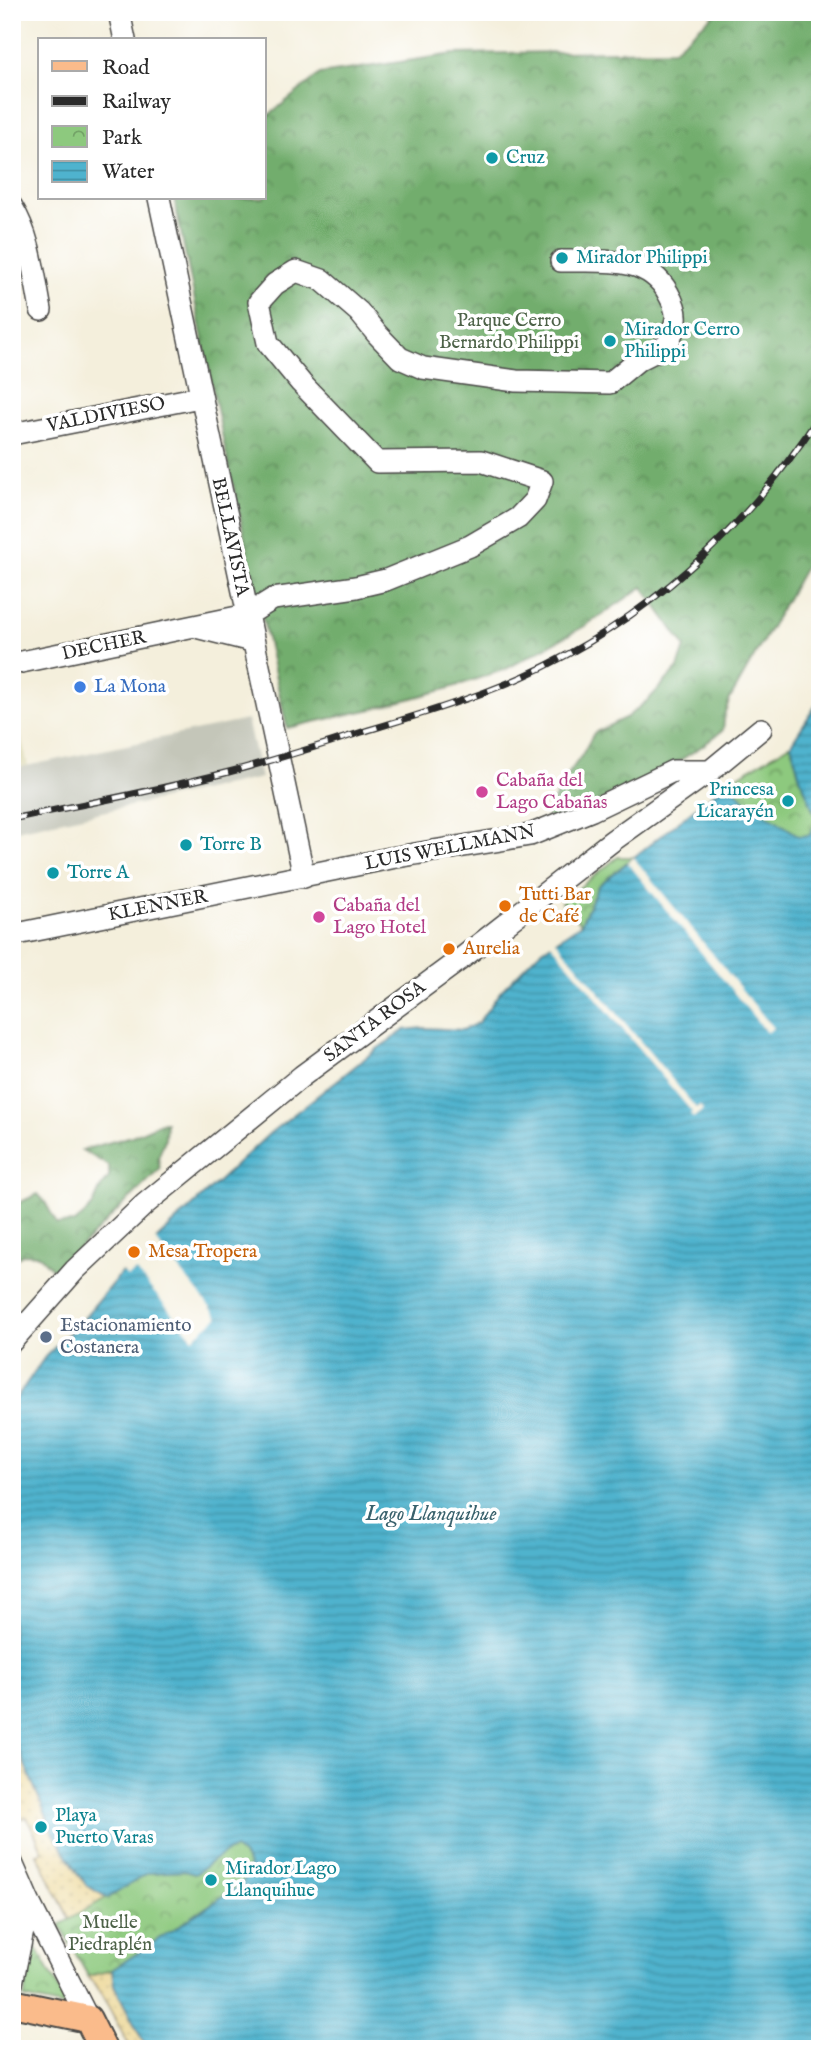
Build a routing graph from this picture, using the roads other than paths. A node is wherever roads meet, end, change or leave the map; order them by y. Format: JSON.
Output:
{"nodes":[{"id":1,"x":120,"y":12,"type":"edge"},
{"id":2,"x":125,"y":38,"type":"edge"},
{"id":3,"x":159,"y":200,"type":"edge"},
{"id":4,"x":12,"y":207,"type":"edge"},
{"id":5,"x":561,"y":261,"type":"dead end"},
{"id":6,"x":41,"y":310,"type":"dead end"},
{"id":7,"x":200,"y":397,"type":"junction"},
{"id":8,"x":12,"y":434,"type":"edge"},
{"id":9,"x":247,"y":615,"type":"junction"},
{"id":10,"x":195,"y":627,"type":"junction"},
{"id":11,"x":252,"y":641,"type":"junction"},
{"id":12,"x":12,"y":664,"type":"edge"},
{"id":13,"x":761,"y":729,"type":"dead end"},
{"id":14,"x":710,"y":771,"type":"junction"},
{"id":15,"x":304,"y":877,"type":"junction"},
{"id":16,"x":12,"y":935,"type":"edge"},
{"id":17,"x":12,"y":1341,"type":"edge"},
{"id":18,"x":12,"y":1863,"type":"edge"},
{"id":19,"x":29,"y":1902,"type":"junction"},
{"id":20,"x":12,"y":1983,"type":"edge"},
{"id":21,"x":12,"y":2003,"type":"edge"},
{"id":22,"x":12,"y":2018,"type":"edge"},
{"id":23,"x":96,"y":2035,"type":"edge"}],
"edges":[{"from":1,"to":2,"type":"street"},
{"from":3,"to":7,"type":"street","name":"BELLAVISTA"},
{"from":4,"to":6,"type":"street"},
{"from":5,"to":9,"type":"street","name":"DECHER"},
{"from":7,"to":8,"type":"street","name":"VALDIVIESO"},
{"from":7,"to":9,"type":"street","name":"BELLAVISTA"},
{"from":9,"to":10,"type":"street","name":"DECHER"},
{"from":9,"to":11,"type":"street","name":"BELLAVISTA"},
{"from":10,"to":11,"type":"street","name":"DECHER"},
{"from":10,"to":12,"type":"street","name":"DECHER"},
{"from":11,"to":15,"type":"street","name":"BELLAVISTA"},
{"from":13,"to":14,"type":"street","name":"SANTA ROSA"},
{"from":14,"to":15,"type":"street","name":"LUIS WELLMANN"},
{"from":14,"to":17,"type":"street","name":"SANTA ROSA"},
{"from":15,"to":16,"type":"street","name":"KLENNER"},
{"from":18,"to":19,"type":"street"},
{"from":19,"to":20,"type":"street"},
{"from":19,"to":23,"type":"street"},
{"from":21,"to":23,"type":"main road"},
{"from":22,"to":23,"type":"main road"}]}
